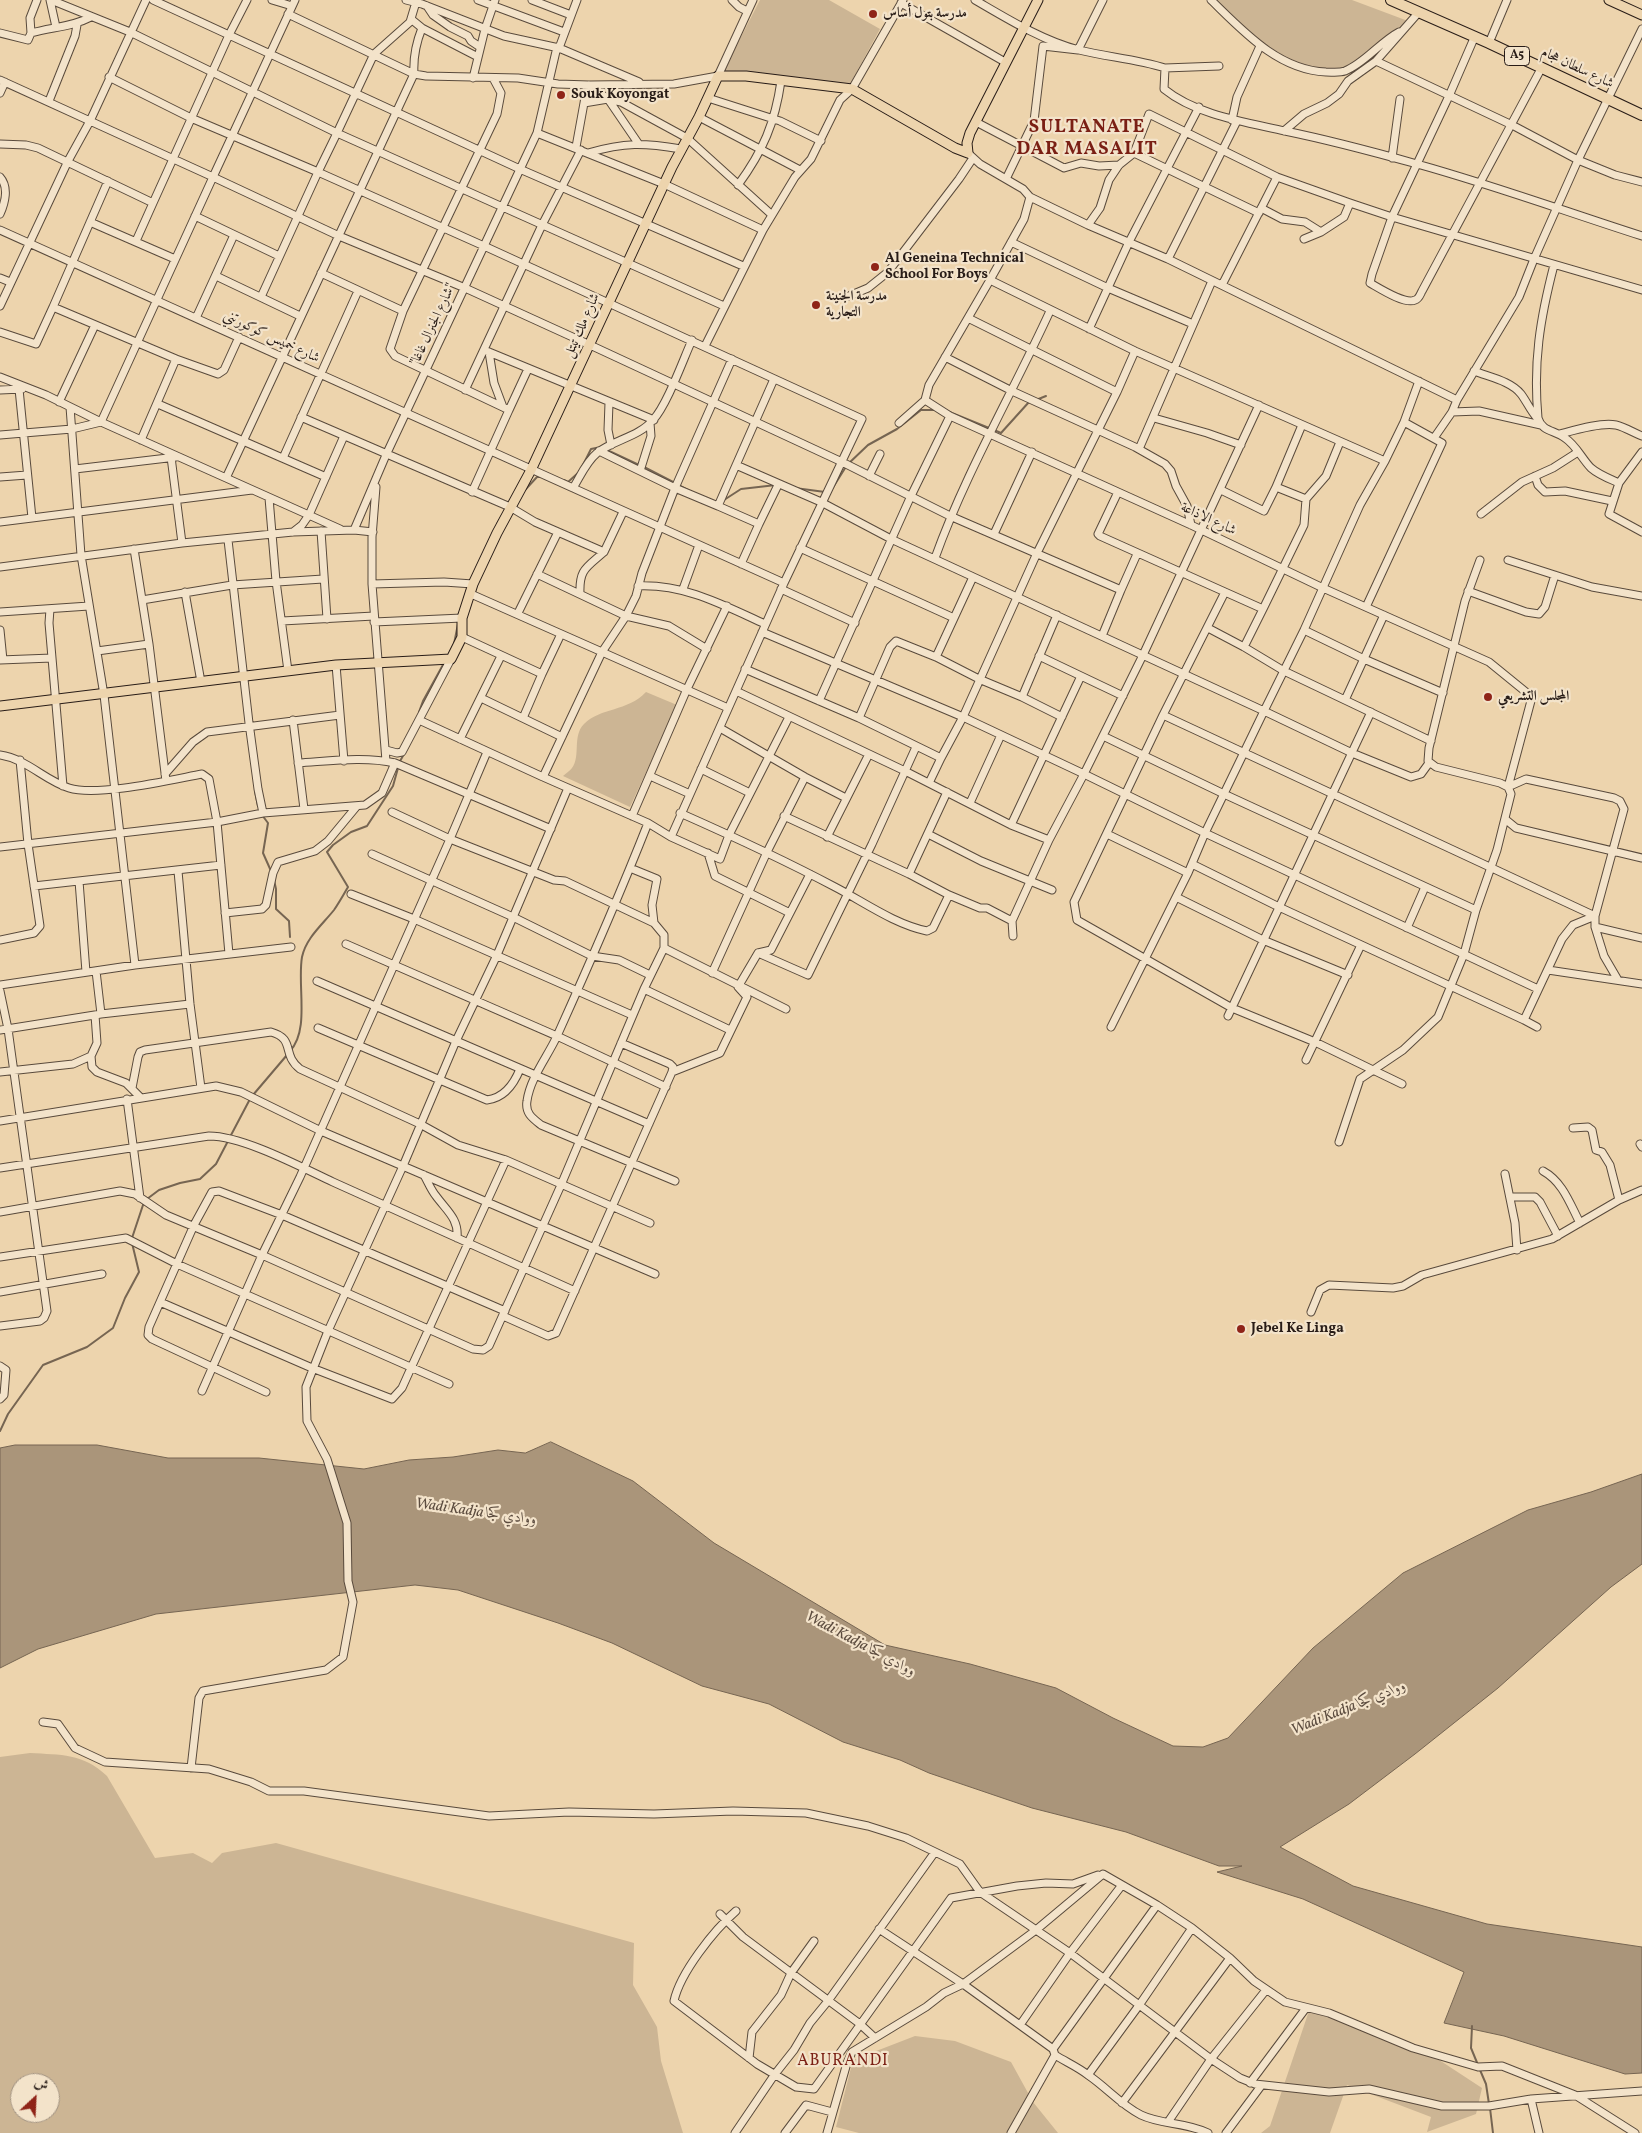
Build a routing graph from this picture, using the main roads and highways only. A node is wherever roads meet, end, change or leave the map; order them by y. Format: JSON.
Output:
{"nodes":[{"id":1,"x":1038,"y":0,"type":"edge"},
{"id":2,"x":1391,"y":0,"type":"edge"},
{"id":3,"x":1609,"y":0,"type":"edge"},
{"id":4,"x":1642,"y":15,"type":"edge"},
{"id":5,"x":1642,"y":115,"type":"edge"},
{"id":6,"x":0,"y":706,"type":"edge"}],
"edges":[{"from":1,"to":6,"type":"main road","name":"شارع ملك تيتل"},
{"from":2,"to":5,"type":"highway","name":"شارع سلطان هجام","number":"A5"},
{"from":3,"to":4,"type":"main road"}]}
